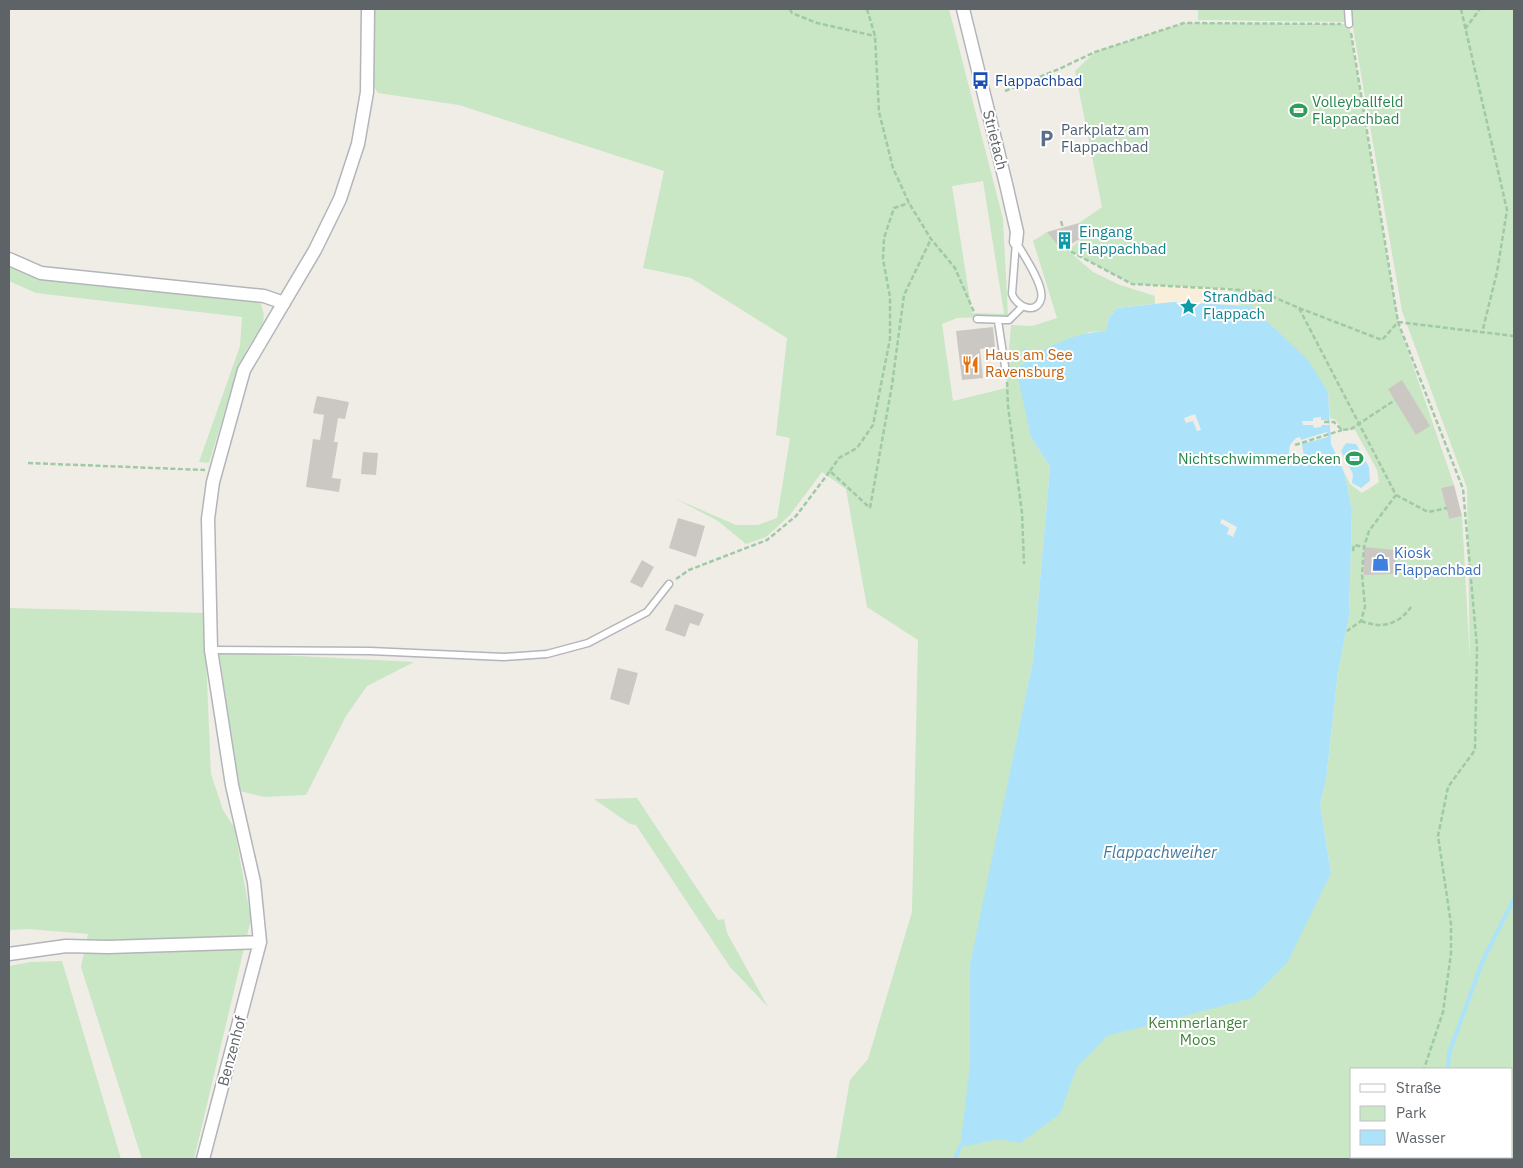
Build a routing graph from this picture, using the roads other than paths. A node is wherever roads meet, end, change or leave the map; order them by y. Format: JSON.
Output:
{"nodes":[{"id":1,"x":368,"y":9,"type":"edge"},
{"id":2,"x":963,"y":9,"type":"edge"},
{"id":3,"x":1348,"y":9,"type":"edge"},
{"id":4,"x":1349,"y":24,"type":"road end"},
{"id":5,"x":1016,"y":242,"type":"junction"},
{"id":6,"x":9,"y":259,"type":"edge"},
{"id":7,"x":284,"y":303,"type":"junction"},
{"id":8,"x":1022,"y":307,"type":"junction"},
{"id":9,"x":978,"y":319,"type":"road end"},
{"id":10,"x":998,"y":321,"type":"junction"},
{"id":11,"x":1006,"y":373,"type":"road end"},
{"id":12,"x":669,"y":584,"type":"road end"},
{"id":13,"x":211,"y":650,"type":"junction"},
{"id":14,"x":260,"y":942,"type":"junction"},
{"id":15,"x":9,"y":954,"type":"edge"},
{"id":16,"x":203,"y":1159,"type":"edge"}],
"edges":[{"from":1,"to":7,"type":"street"},
{"from":2,"to":5,"type":"street","name":"Strietach"},
{"from":3,"to":4,"type":"lane"},
{"from":5,"to":8,"type":"lane","name":"Strietach"},
{"from":5,"to":8,"type":"lane","name":"Strietach"},
{"from":6,"to":7,"type":"street"},
{"from":7,"to":13,"type":"street"},
{"from":8,"to":10,"type":"lane"},
{"from":9,"to":10,"type":"lane"},
{"from":10,"to":11,"type":"lane"},
{"from":12,"to":13,"type":"lane"},
{"from":13,"to":14,"type":"street"},
{"from":14,"to":15,"type":"street"},
{"from":14,"to":16,"type":"street","name":"Benzenhof"}]}
